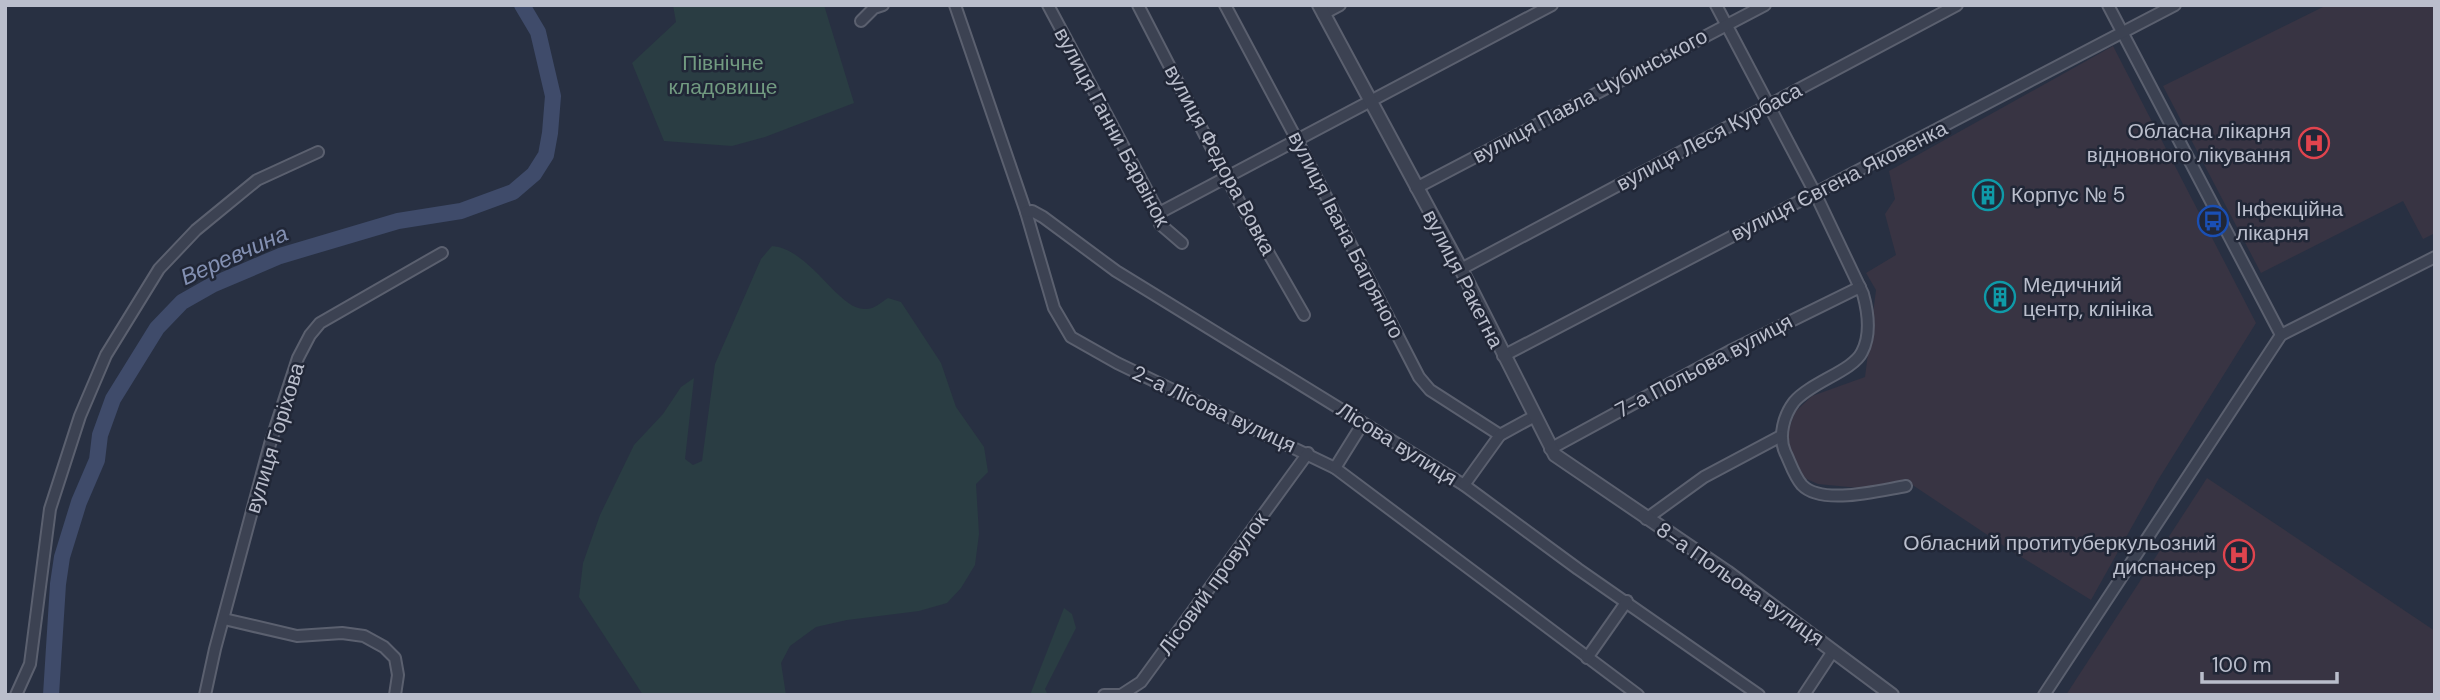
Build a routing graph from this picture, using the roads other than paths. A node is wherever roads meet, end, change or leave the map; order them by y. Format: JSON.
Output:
{"nodes":[{"id":1,"x":883,"y":5,"type":"edge"},
{"id":2,"x":955,"y":5,"type":"edge"},
{"id":3,"x":1048,"y":5,"type":"edge"},
{"id":4,"x":1138,"y":5,"type":"edge"},
{"id":5,"x":1225,"y":5,"type":"edge"},
{"id":6,"x":1340,"y":5,"type":"edge"},
{"id":7,"x":1552,"y":5,"type":"edge"},
{"id":8,"x":1716,"y":5,"type":"edge"},
{"id":9,"x":1765,"y":5,"type":"edge"},
{"id":10,"x":1957,"y":5,"type":"edge"},
{"id":11,"x":2108,"y":5,"type":"edge"},
{"id":12,"x":2175,"y":5,"type":"edge"},
{"id":13,"x":1321,"y":10,"type":"edge"},
{"id":14,"x":861,"y":21,"type":"dead end"},
{"id":15,"x":1726,"y":25,"type":"junction"},
{"id":16,"x":2123,"y":33,"type":"junction"},
{"id":17,"x":1370,"y":102,"type":"junction"},
{"id":18,"x":1768,"y":106,"type":"junction"},
{"id":19,"x":1297,"y":139,"type":"junction"},
{"id":20,"x":318,"y":152,"type":"dead end"},
{"id":21,"x":1227,"y":177,"type":"junction"},
{"id":22,"x":1416,"y":188,"type":"junction"},
{"id":23,"x":1815,"y":192,"type":"junction"},
{"id":24,"x":1026,"y":212,"type":"junction"},
{"id":25,"x":1159,"y":213,"type":"junction"},
{"id":26,"x":1182,"y":243,"type":"dead end"},
{"id":27,"x":442,"y":253,"type":"dead end"},
{"id":28,"x":2435,"y":257,"type":"edge"},
{"id":29,"x":1461,"y":269,"type":"junction"},
{"id":30,"x":1860,"y":286,"type":"junction"},
{"id":31,"x":1304,"y":315,"type":"dead end"},
{"id":32,"x":2281,"y":335,"type":"junction"},
{"id":33,"x":1503,"y":356,"type":"junction"},
{"id":34,"x":1533,"y":416,"type":"junction"},
{"id":35,"x":1363,"y":423,"type":"junction"},
{"id":36,"x":1500,"y":435,"type":"junction"},
{"id":37,"x":1781,"y":436,"type":"junction"},
{"id":38,"x":1550,"y":449,"type":"junction"},
{"id":39,"x":1308,"y":453,"type":"junction"},
{"id":40,"x":1335,"y":468,"type":"junction"},
{"id":41,"x":1464,"y":485,"type":"junction"},
{"id":42,"x":1906,"y":486,"type":"dead end"},
{"id":43,"x":1646,"y":519,"type":"junction"},
{"id":44,"x":1627,"y":601,"type":"junction"},
{"id":45,"x":224,"y":619,"type":"junction"},
{"id":46,"x":1833,"y":651,"type":"junction"},
{"id":47,"x":1587,"y":658,"type":"junction"},
{"id":48,"x":16,"y":695,"type":"edge"},
{"id":49,"x":205,"y":695,"type":"edge"},
{"id":50,"x":395,"y":695,"type":"edge"},
{"id":51,"x":1104,"y":695,"type":"edge"},
{"id":52,"x":1638,"y":695,"type":"edge"},
{"id":53,"x":1759,"y":695,"type":"edge"},
{"id":54,"x":1804,"y":695,"type":"edge"},
{"id":55,"x":1892,"y":695,"type":"edge"},
{"id":56,"x":2044,"y":695,"type":"edge"}],
"edges":[{"from":1,"to":14,"type":"street"},
{"from":2,"to":24,"type":"street","name":"2-а Лісова вулиця"},
{"from":3,"to":25,"type":"street","name":"вулиця Ганни Барвінок"},
{"from":4,"to":21,"type":"street","name":"вулиця Федора Вовка"},
{"from":5,"to":19,"type":"street","name":"вулиця Івана Багряного"},
{"from":6,"to":13,"type":"street"},
{"from":7,"to":17,"type":"street"},
{"from":8,"to":15,"type":"street"},
{"from":9,"to":15,"type":"street","name":"вулиця Павла Чубинського"},
{"from":10,"to":18,"type":"street","name":"вулиця Леся Курбаса"},
{"from":11,"to":16,"type":"street"},
{"from":12,"to":16,"type":"street","name":"вулиця Євгена Яковенка"},
{"from":13,"to":17,"type":"street","name":"вулиця Ракетна"},
{"from":15,"to":18,"type":"street"},
{"from":15,"to":22,"type":"street","name":"вулиця Павла Чубинського"},
{"from":16,"to":23,"type":"street","name":"вулиця Євгена Яковенка"},
{"from":16,"to":32,"type":"street"},
{"from":17,"to":19,"type":"street"},
{"from":17,"to":22,"type":"street","name":"вулиця Ракетна"},
{"from":18,"to":23,"type":"street"},
{"from":18,"to":29,"type":"street","name":"вулиця Леся Курбаса"},
{"from":19,"to":21,"type":"street"},
{"from":19,"to":36,"type":"street","name":"вулиця Івана Багряного"},
{"from":20,"to":48,"type":"street"},
{"from":21,"to":25,"type":"street"},
{"from":21,"to":31,"type":"street","name":"вулиця Федора Вовка"},
{"from":22,"to":29,"type":"street","name":"вулиця Ракетна"},
{"from":23,"to":30,"type":"street"},
{"from":23,"to":33,"type":"street","name":"вулиця Євгена Яковенка"},
{"from":24,"to":35,"type":"street","name":"Лісова вулиця"},
{"from":24,"to":39,"type":"street","name":"2-а Лісова вулиця"},
{"from":25,"to":26,"type":"street","name":"вулиця Ганни Барвінок"},
{"from":27,"to":45,"type":"street","name":"вулиця Горіхова"},
{"from":28,"to":32,"type":"street"},
{"from":29,"to":33,"type":"street","name":"вулиця Ракетна"},
{"from":30,"to":37,"type":"street"},
{"from":30,"to":38,"type":"street","name":"7-а Польова вулиця"},
{"from":32,"to":56,"type":"street"},
{"from":33,"to":34,"type":"street","name":"вулиця Ракетна"},
{"from":34,"to":36,"type":"street"},
{"from":34,"to":38,"type":"street","name":"вулиця Ракетна"},
{"from":35,"to":40,"type":"street"},
{"from":35,"to":41,"type":"street","name":"Лісова вулиця"},
{"from":36,"to":41,"type":"street"},
{"from":37,"to":42,"type":"street"},
{"from":37,"to":43,"type":"street","name":"8-а Польова вулиця"},
{"from":38,"to":43,"type":"street","name":"вулиця Ракетна"},
{"from":39,"to":40,"type":"street","name":"2-а Лісова вулиця"},
{"from":39,"to":51,"type":"street","name":"Лісовий провулок"},
{"from":40,"to":47,"type":"street","name":"2-а Лісова вулиця"},
{"from":41,"to":44,"type":"street","name":"Лісова вулиця"},
{"from":43,"to":46,"type":"street","name":"8-а Польова вулиця"},
{"from":44,"to":47,"type":"street"},
{"from":44,"to":53,"type":"street","name":"Лісова вулиця"},
{"from":45,"to":49,"type":"street","name":"вулиця Горіхова"},
{"from":45,"to":50,"type":"street"},
{"from":46,"to":54,"type":"street"},
{"from":46,"to":55,"type":"street","name":"8-а Польова вулиця"},
{"from":47,"to":52,"type":"street","name":"2-а Лісова вулиця"}]}
